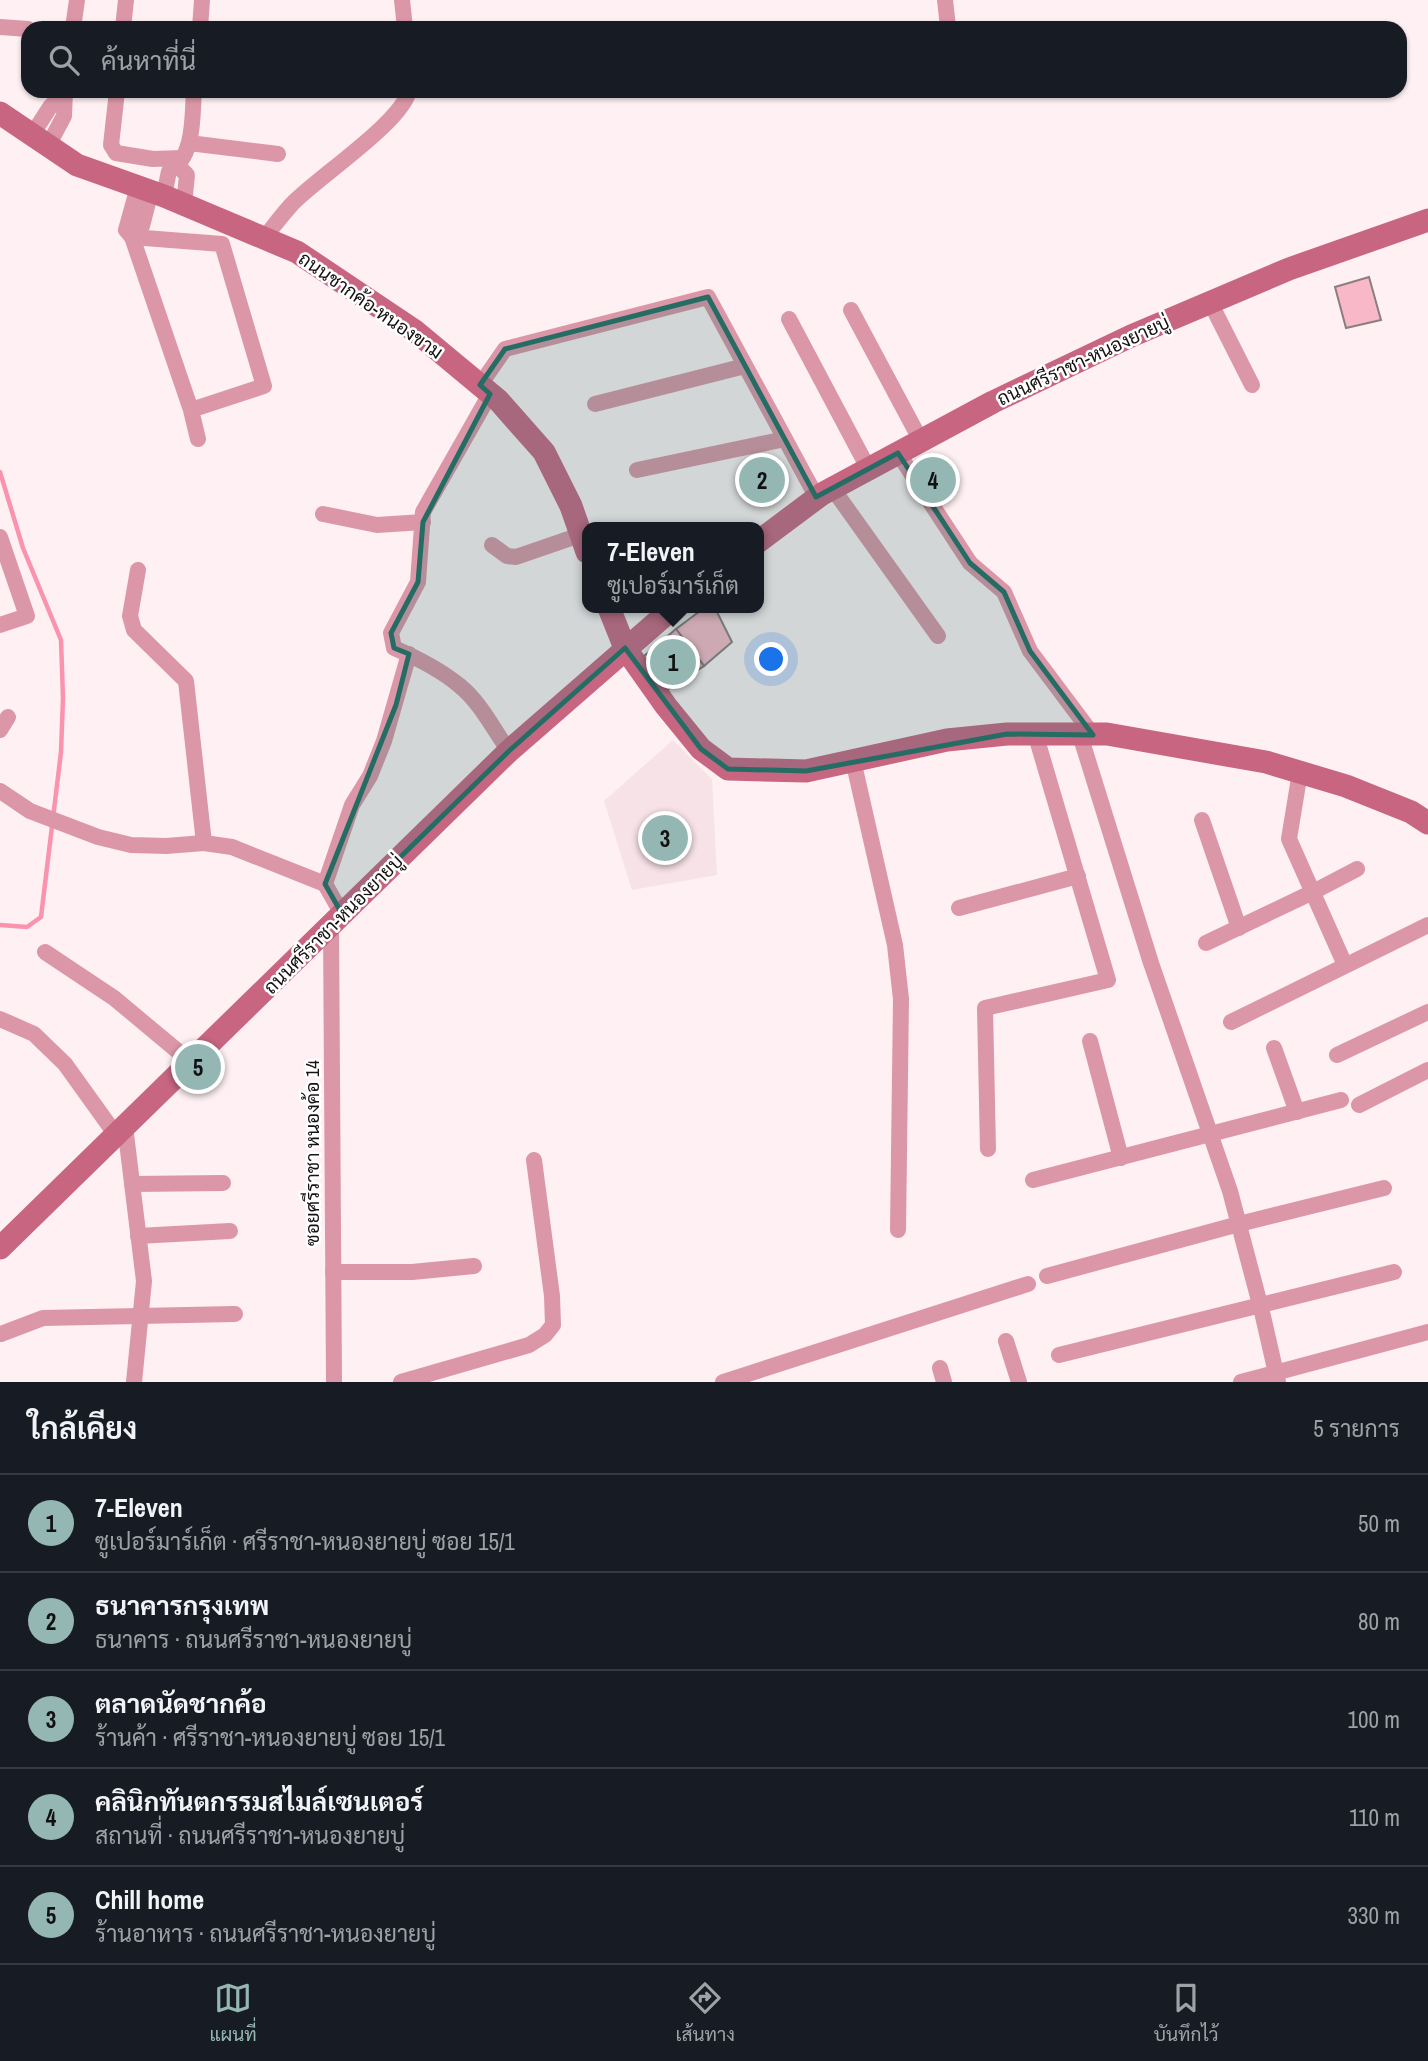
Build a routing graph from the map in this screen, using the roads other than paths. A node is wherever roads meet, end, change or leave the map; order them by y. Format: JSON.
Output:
{"nodes":[{"id":1,"x":77,"y":0,"type":"edge"},
{"id":2,"x":126,"y":0,"type":"edge"},
{"id":3,"x":202,"y":0,"type":"edge"},
{"id":4,"x":401,"y":0,"type":"edge"},
{"id":5,"x":945,"y":0,"type":"edge"},
{"id":6,"x":74,"y":21,"type":"edge"},
{"id":7,"x":124,"y":21,"type":"edge"},
{"id":8,"x":200,"y":21,"type":"edge"},
{"id":9,"x":404,"y":21,"type":"edge"},
{"id":10,"x":947,"y":21,"type":"edge"},
{"id":11,"x":0,"y":27,"type":"edge"},
{"id":12,"x":21,"y":28,"type":"edge"},
{"id":13,"x":59,"y":98,"type":"edge"},
{"id":14,"x":116,"y":98,"type":"edge"},
{"id":15,"x":193,"y":98,"type":"edge"},
{"id":16,"x":407,"y":98,"type":"edge"},
{"id":17,"x":0,"y":113,"type":"edge"},
{"id":18,"x":40,"y":141,"type":"junction"},
{"id":19,"x":189,"y":143,"type":"junction"},
{"id":20,"x":278,"y":154,"type":"dead end"},
{"id":21,"x":180,"y":162,"type":"junction"},
{"id":22,"x":159,"y":195,"type":"junction"},
{"id":23,"x":1428,"y":220,"type":"edge"},
{"id":24,"x":132,"y":237,"type":"junction"},
{"id":25,"x":264,"y":238,"type":"junction"},
{"id":26,"x":1210,"y":302,"type":"junction"},
{"id":27,"x":851,"y":310,"type":"dead end"},
{"id":28,"x":789,"y":319,"type":"dead end"},
{"id":29,"x":745,"y":366,"type":"junction"},
{"id":30,"x":1252,"y":385,"type":"dead end"},
{"id":31,"x":485,"y":389,"type":"junction"},
{"id":32,"x":595,"y":404,"type":"dead end"},
{"id":33,"x":191,"y":410,"type":"junction"},
{"id":34,"x":198,"y":439,"type":"dead end"},
{"id":35,"x":785,"y":439,"type":"junction"},
{"id":36,"x":920,"y":441,"type":"junction"},
{"id":37,"x":898,"y":453,"type":"junction"},
{"id":38,"x":868,"y":468,"type":"junction"},
{"id":39,"x":637,"y":470,"type":"dead end"},
{"id":40,"x":825,"y":493,"type":"junction"},
{"id":41,"x":323,"y":514,"type":"dead end"},
{"id":42,"x":423,"y":522,"type":"junction"},
{"id":43,"x":0,"y":537,"type":"edge"},
{"id":44,"x":582,"y":537,"type":"edge"},
{"id":45,"x":764,"y":537,"type":"edge"},
{"id":46,"x":582,"y":543,"type":"edge"},
{"id":47,"x":492,"y":545,"type":"dead end"},
{"id":48,"x":138,"y":570,"type":"dead end"},
{"id":49,"x":611,"y":613,"type":"edge"},
{"id":50,"x":667,"y":613,"type":"edge"},
{"id":51,"x":0,"y":625,"type":"edge"},
{"id":52,"x":938,"y":636,"type":"dead end"},
{"id":53,"x":625,"y":648,"type":"junction"},
{"id":54,"x":409,"y":654,"type":"junction"},
{"id":55,"x":1035,"y":733,"type":"junction"},
{"id":56,"x":1087,"y":735,"type":"junction"},
{"id":57,"x":509,"y":751,"type":"junction"},
{"id":58,"x":853,"y":760,"type":"junction"},
{"id":59,"x":1300,"y":772,"type":"junction"},
{"id":60,"x":0,"y":791,"type":"edge"},
{"id":61,"x":1202,"y":820,"type":"dead end"},
{"id":62,"x":1428,"y":823,"type":"edge"},
{"id":63,"x":204,"y":843,"type":"junction"},
{"id":64,"x":1357,"y":869,"type":"dead end"},
{"id":65,"x":1078,"y":876,"type":"junction"},
{"id":66,"x":325,"y":884,"type":"junction"},
{"id":67,"x":1313,"y":892,"type":"junction"},
{"id":68,"x":959,"y":908,"type":"dead end"},
{"id":69,"x":337,"y":919,"type":"junction"},
{"id":70,"x":1428,"y":925,"type":"edge"},
{"id":71,"x":1239,"y":928,"type":"junction"},
{"id":72,"x":1206,"y":943,"type":"dead end"},
{"id":73,"x":46,"y":952,"type":"dead end"},
{"id":74,"x":1345,"y":965,"type":"junction"},
{"id":75,"x":1428,"y":1012,"type":"edge"},
{"id":76,"x":0,"y":1019,"type":"edge"},
{"id":77,"x":1231,"y":1022,"type":"dead end"},
{"id":78,"x":1090,"y":1041,"type":"dead end"},
{"id":79,"x":1274,"y":1048,"type":"dead end"},
{"id":80,"x":1337,"y":1055,"type":"dead end"},
{"id":81,"x":192,"y":1063,"type":"junction"},
{"id":82,"x":1428,"y":1070,"type":"edge"},
{"id":83,"x":1341,"y":1100,"type":"dead end"},
{"id":84,"x":1359,"y":1105,"type":"dead end"},
{"id":85,"x":1297,"y":1112,"type":"junction"},
{"id":86,"x":120,"y":1130,"type":"junction"},
{"id":87,"x":1210,"y":1135,"type":"junction"},
{"id":88,"x":988,"y":1149,"type":"dead end"},
{"id":89,"x":1121,"y":1158,"type":"junction"},
{"id":90,"x":534,"y":1160,"type":"dead end"},
{"id":91,"x":1034,"y":1180,"type":"dead end"},
{"id":92,"x":223,"y":1183,"type":"dead end"},
{"id":93,"x":132,"y":1184,"type":"junction"},
{"id":94,"x":1384,"y":1188,"type":"dead end"},
{"id":95,"x":1239,"y":1224,"type":"junction"},
{"id":96,"x":898,"y":1230,"type":"dead end"},
{"id":97,"x":230,"y":1231,"type":"dead end"},
{"id":98,"x":138,"y":1236,"type":"junction"},
{"id":99,"x":0,"y":1248,"type":"edge"},
{"id":100,"x":474,"y":1266,"type":"dead end"},
{"id":101,"x":333,"y":1272,"type":"junction"},
{"id":102,"x":1394,"y":1272,"type":"dead end"},
{"id":103,"x":1046,"y":1276,"type":"dead end"},
{"id":104,"x":1028,"y":1284,"type":"dead end"},
{"id":105,"x":1260,"y":1305,"type":"junction"},
{"id":106,"x":235,"y":1314,"type":"dead end"},
{"id":107,"x":141,"y":1316,"type":"junction"},
{"id":108,"x":1428,"y":1332,"type":"edge"},
{"id":109,"x":1,"y":1334,"type":"edge"},
{"id":110,"x":1006,"y":1341,"type":"dead end"},
{"id":111,"x":1059,"y":1355,"type":"dead end"},
{"id":112,"x":1277,"y":1378,"type":"edge"},
{"id":113,"x":134,"y":1382,"type":"edge"},
{"id":114,"x":334,"y":1382,"type":"edge"},
{"id":115,"x":401,"y":1382,"type":"edge"},
{"id":116,"x":723,"y":1382,"type":"edge"},
{"id":117,"x":1019,"y":1382,"type":"edge"},
{"id":118,"x":1241,"y":1382,"type":"edge"}],
"edges":[{"from":1,"to":6,"type":"street"},
{"from":2,"to":7,"type":"street"},
{"from":3,"to":8,"type":"street"},
{"from":4,"to":9,"type":"street"},
{"from":5,"to":10,"type":"street"},
{"from":11,"to":12,"type":"street"},
{"from":13,"to":18,"type":"street"},
{"from":14,"to":21,"type":"street"},
{"from":15,"to":19,"type":"street"},
{"from":16,"to":25,"type":"street"},
{"from":17,"to":18,"type":"main road","name":"ถนนชากค้อ-หนองขาม"},
{"from":18,"to":22,"type":"main road","name":"ถนนชากค้อ-หนองขาม"},
{"from":19,"to":20,"type":"street"},
{"from":19,"to":21,"type":"street"},
{"from":21,"to":22,"type":"street"},
{"from":22,"to":24,"type":"street"},
{"from":22,"to":25,"type":"main road","name":"ถนนชากค้อ-หนองขาม"},
{"from":23,"to":26,"type":"main road","name":"ถนนศรีราชา-หนองยายบู่"},
{"from":24,"to":33,"type":"street"},
{"from":24,"to":33,"type":"street"},
{"from":25,"to":31,"type":"main road","name":"ถนนชากค้อ-หนองขาม"},
{"from":26,"to":30,"type":"street"},
{"from":26,"to":36,"type":"main road","name":"ถนนศรีราชา-หนองยายบู่"},
{"from":27,"to":36,"type":"street"},
{"from":28,"to":38,"type":"street"},
{"from":29,"to":31,"type":"street"},
{"from":29,"to":32,"type":"street"},
{"from":29,"to":35,"type":"street"},
{"from":31,"to":42,"type":"street"},
{"from":31,"to":44,"type":"main road","name":"ถนนชากค้อ-หนองขาม"},
{"from":33,"to":34,"type":"street"},
{"from":35,"to":39,"type":"street"},
{"from":35,"to":40,"type":"street"},
{"from":36,"to":37,"type":"main road","name":"ถนนศรีราชา-หนองยายบู่"},
{"from":37,"to":38,"type":"main road","name":"ถนนศรีราชา-หนองยายบู่"},
{"from":37,"to":56,"type":"street"},
{"from":38,"to":40,"type":"main road","name":"ถนนศรีราชา-หนองยายบู่"},
{"from":40,"to":45,"type":"main road","name":"ถนนศรีราชา-หนองยายบู่"},
{"from":40,"to":52,"type":"street"},
{"from":41,"to":42,"type":"street"},
{"from":42,"to":54,"type":"street"},
{"from":43,"to":51,"type":"street"},
{"from":46,"to":47,"type":"street"},
{"from":48,"to":63,"type":"street"},
{"from":49,"to":53,"type":"main road"},
{"from":50,"to":53,"type":"main road","name":"ถนนศรีราชา-หนองยายบู่"},
{"from":53,"to":57,"type":"main road","name":"ถนนศรีราชา-หนองยายบู่"},
{"from":53,"to":58,"type":"main road"},
{"from":54,"to":57,"type":"street"},
{"from":54,"to":66,"type":"street"},
{"from":55,"to":56,"type":"main road"},
{"from":55,"to":58,"type":"main road"},
{"from":55,"to":65,"type":"street"},
{"from":56,"to":59,"type":"main road"},
{"from":56,"to":87,"type":"street"},
{"from":57,"to":69,"type":"main road","name":"ถนนศรีราชา-หนองยายบู่"},
{"from":58,"to":96,"type":"street"},
{"from":59,"to":62,"type":"main road"},
{"from":59,"to":67,"type":"street"},
{"from":60,"to":63,"type":"street"},
{"from":61,"to":71,"type":"street"},
{"from":63,"to":66,"type":"street"},
{"from":64,"to":67,"type":"street"},
{"from":65,"to":68,"type":"street"},
{"from":65,"to":88,"type":"street"},
{"from":66,"to":69,"type":"street"},
{"from":67,"to":71,"type":"street"},
{"from":67,"to":74,"type":"street"},
{"from":69,"to":81,"type":"main road","name":"ถนนศรีราชา-หนองยายบู่"},
{"from":69,"to":101,"type":"street","name":"ซอยศรีราชา หนองค้อ 14"},
{"from":70,"to":74,"type":"street"},
{"from":71,"to":72,"type":"street"},
{"from":73,"to":81,"type":"street"},
{"from":74,"to":77,"type":"street"},
{"from":75,"to":80,"type":"street"},
{"from":76,"to":86,"type":"street"},
{"from":78,"to":89,"type":"street"},
{"from":79,"to":85,"type":"street"},
{"from":81,"to":86,"type":"main road","name":"ถนนศรีราชา-หนองยายบู่"},
{"from":82,"to":84,"type":"street"},
{"from":83,"to":85,"type":"street"},
{"from":85,"to":87,"type":"street"},
{"from":86,"to":93,"type":"street"},
{"from":86,"to":99,"type":"main road","name":"ถนนศรีราชา-หนองยายบู่"},
{"from":87,"to":89,"type":"street"},
{"from":87,"to":95,"type":"street"},
{"from":89,"to":91,"type":"street"},
{"from":90,"to":115,"type":"street"},
{"from":92,"to":93,"type":"street"},
{"from":93,"to":98,"type":"street"},
{"from":94,"to":95,"type":"street"},
{"from":95,"to":103,"type":"street"},
{"from":95,"to":105,"type":"street"},
{"from":97,"to":98,"type":"street"},
{"from":98,"to":107,"type":"street"},
{"from":100,"to":101,"type":"street"},
{"from":101,"to":114,"type":"street","name":"ซอยศรีราชา หนองค้อ 14"},
{"from":102,"to":105,"type":"street"},
{"from":104,"to":116,"type":"street"},
{"from":105,"to":111,"type":"street"},
{"from":105,"to":112,"type":"street"},
{"from":106,"to":107,"type":"street"},
{"from":107,"to":109,"type":"street"},
{"from":107,"to":113,"type":"street"},
{"from":108,"to":112,"type":"street"},
{"from":110,"to":117,"type":"street"},
{"from":112,"to":118,"type":"street"}]}
